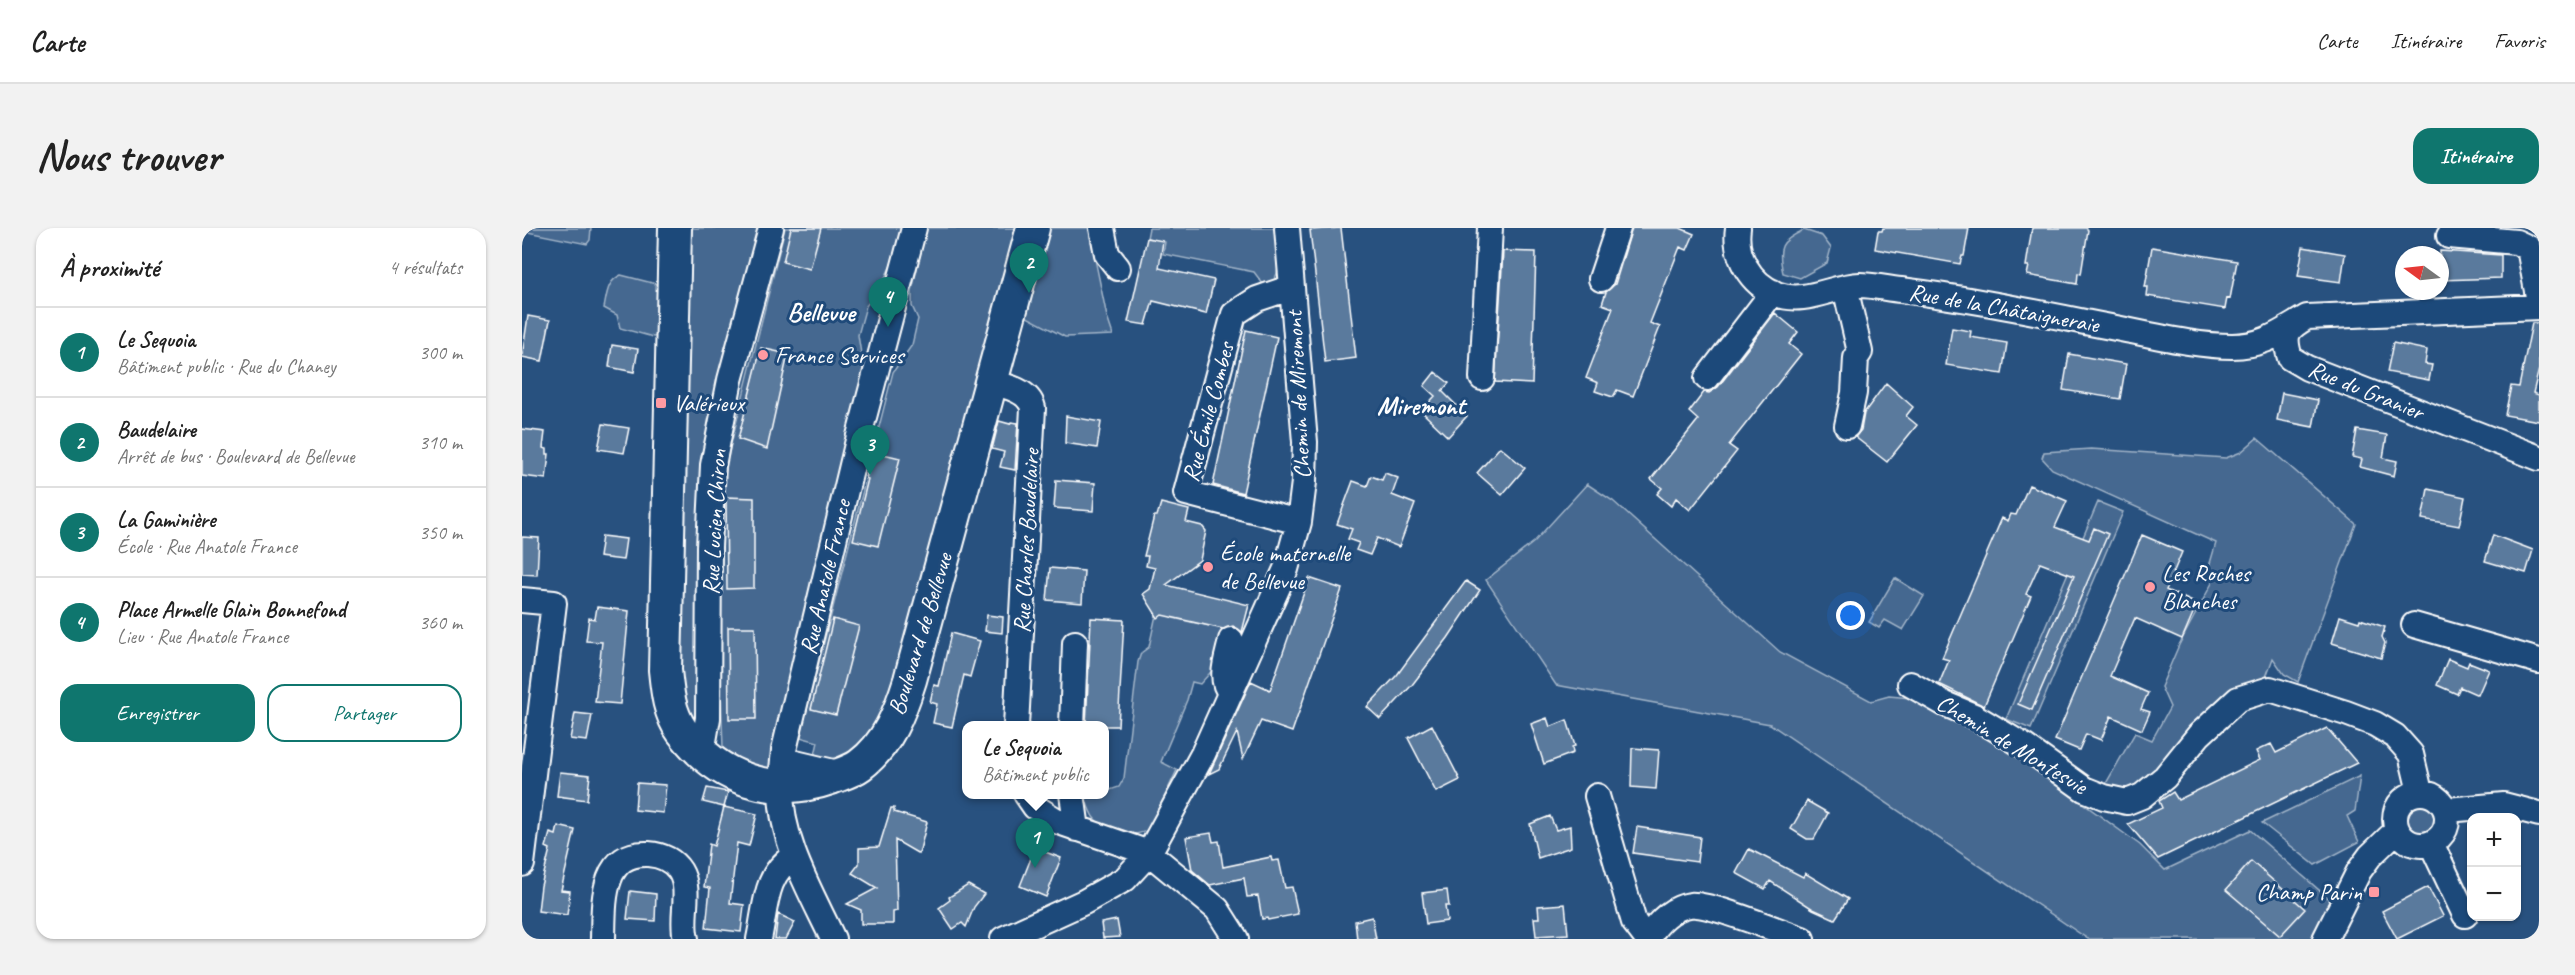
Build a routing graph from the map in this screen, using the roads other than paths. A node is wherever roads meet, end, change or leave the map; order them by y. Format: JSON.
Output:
{"nodes":[{"id":1,"x":675,"y":228,"type":"edge"},
{"id":2,"x":771,"y":228,"type":"edge"},
{"id":3,"x":914,"y":228,"type":"edge"},
{"id":4,"x":1033,"y":228,"type":"edge"},
{"id":5,"x":1102,"y":228,"type":"edge"},
{"id":6,"x":1287,"y":228,"type":"edge"},
{"id":7,"x":1490,"y":228,"type":"edge"},
{"id":8,"x":1618,"y":228,"type":"edge"},
{"id":9,"x":1738,"y":228,"type":"edge"},
{"id":10,"x":2450,"y":236,"type":"dead end"},
{"id":11,"x":1118,"y":268,"type":"dead end"},
{"id":12,"x":1601,"y":279,"type":"dead end"},
{"id":13,"x":1292,"y":287,"type":"junction"},
{"id":14,"x":1845,"y":287,"type":"junction"},
{"id":15,"x":1773,"y":292,"type":"junction"},
{"id":16,"x":2539,"y":302,"type":"edge"},
{"id":17,"x":2539,"y":307,"type":"edge"},
{"id":18,"x":2307,"y":317,"type":"junction"},
{"id":19,"x":1482,"y":378,"type":"dead end"},
{"id":20,"x":1707,"y":378,"type":"dead end"},
{"id":21,"x":992,"y":383,"type":"junction"},
{"id":22,"x":1847,"y":426,"type":"dead end"},
{"id":23,"x":2539,"y":458,"type":"edge"},
{"id":24,"x":1299,"y":522,"type":"junction"},
{"id":25,"x":522,"y":600,"type":"edge"},
{"id":26,"x":2414,"y":625,"type":"dead end"},
{"id":27,"x":1231,"y":640,"type":"dead end"},
{"id":28,"x":1075,"y":643,"type":"dead end"},
{"id":29,"x":2539,"y":661,"type":"edge"},
{"id":30,"x":1910,"y":684,"type":"dead end"},
{"id":31,"x":1231,"y":694,"type":"junction"},
{"id":32,"x":1016,"y":721,"type":"edge"},
{"id":33,"x":1072,"y":721,"type":"edge"},
{"id":34,"x":699,"y":747,"type":"junction"},
{"id":35,"x":782,"y":774,"type":"junction"},
{"id":36,"x":2420,"y":792,"type":"junction"},
{"id":37,"x":1597,"y":796,"type":"dead end"},
{"id":38,"x":1029,"y":799,"type":"edge"},
{"id":39,"x":1073,"y":799,"type":"edge"},
{"id":40,"x":2446,"y":810,"type":"junction"},
{"id":41,"x":2539,"y":814,"type":"edge"},
{"id":42,"x":1077,"y":829,"type":"junction"},
{"id":43,"x":2397,"y":830,"type":"junction"},
{"id":44,"x":2431,"y":843,"type":"junction"},
{"id":45,"x":1149,"y":853,"type":"junction"},
{"id":46,"x":794,"y":856,"type":"junction"},
{"id":47,"x":522,"y":864,"type":"edge"},
{"id":48,"x":2465,"y":915,"type":"dead end"},
{"id":49,"x":603,"y":939,"type":"edge"},
{"id":50,"x":686,"y":939,"type":"edge"},
{"id":51,"x":759,"y":939,"type":"edge"},
{"id":52,"x":833,"y":939,"type":"edge"},
{"id":53,"x":1003,"y":939,"type":"edge"},
{"id":54,"x":1236,"y":939,"type":"edge"},
{"id":55,"x":1647,"y":939,"type":"edge"},
{"id":56,"x":1802,"y":939,"type":"edge"},
{"id":57,"x":2325,"y":939,"type":"edge"}],
"edges":[{"from":1,"to":34,"type":"main road","name":"Boulevard de Bellevue"},
{"from":2,"to":34,"type":"street","name":"Rue Lucien Chiron"},
{"from":3,"to":35,"type":"street","name":"Rue Anatole France"},
{"from":4,"to":21,"type":"main road","name":"Boulevard de Bellevue"},
{"from":5,"to":11,"type":"street"},
{"from":6,"to":13,"type":"street","name":"Chemin de Miremont"},
{"from":7,"to":19,"type":"street"},
{"from":8,"to":12,"type":"street"},
{"from":9,"to":15,"type":"street","name":"Rue de la Châtaigneraie"},
{"from":10,"to":16,"type":"street"},
{"from":13,"to":24,"type":"street","name":"Chemin de Miremont"},
{"from":13,"to":24,"type":"street","name":"Rue Émile Combes"},
{"from":14,"to":15,"type":"street","name":"Rue de la Châtaigneraie"},
{"from":14,"to":18,"type":"street","name":"Rue de la Châtaigneraie"},
{"from":14,"to":22,"type":"street"},
{"from":15,"to":20,"type":"street"},
{"from":17,"to":18,"type":"street"},
{"from":18,"to":23,"type":"street","name":"Rue du Granier"},
{"from":21,"to":32,"type":"street","name":"Rue Charles Baudelaire"},
{"from":21,"to":35,"type":"main road","name":"Boulevard de Bellevue"},
{"from":24,"to":31,"type":"street","name":"Chemin de Miremont"},
{"from":25,"to":47,"type":"street"},
{"from":26,"to":29,"type":"street"},
{"from":27,"to":31,"type":"street"},
{"from":28,"to":33,"type":"street"},
{"from":30,"to":36,"type":"street","name":"Chemin de Montesuie"},
{"from":31,"to":45,"type":"street","name":"Chemin de Miremont"},
{"from":34,"to":35,"type":"main road","name":"Boulevard de Bellevue"},
{"from":35,"to":46,"type":"street","name":"Rue Anatole France"},
{"from":36,"to":40,"type":"street"},
{"from":36,"to":43,"type":"street"},
{"from":37,"to":55,"type":"street"},
{"from":38,"to":42,"type":"street"},
{"from":39,"to":42,"type":"street"},
{"from":40,"to":41,"type":"street"},
{"from":40,"to":44,"type":"street"},
{"from":42,"to":45,"type":"street"},
{"from":43,"to":44,"type":"street"},
{"from":43,"to":57,"type":"street"},
{"from":44,"to":48,"type":"street"},
{"from":45,"to":53,"type":"street","name":"Chemin de Miremont"},
{"from":45,"to":54,"type":"street"},
{"from":46,"to":51,"type":"street"},
{"from":46,"to":52,"type":"street","name":"Rue Anatole France"},
{"from":49,"to":50,"type":"street"},
{"from":55,"to":56,"type":"street"}]}
